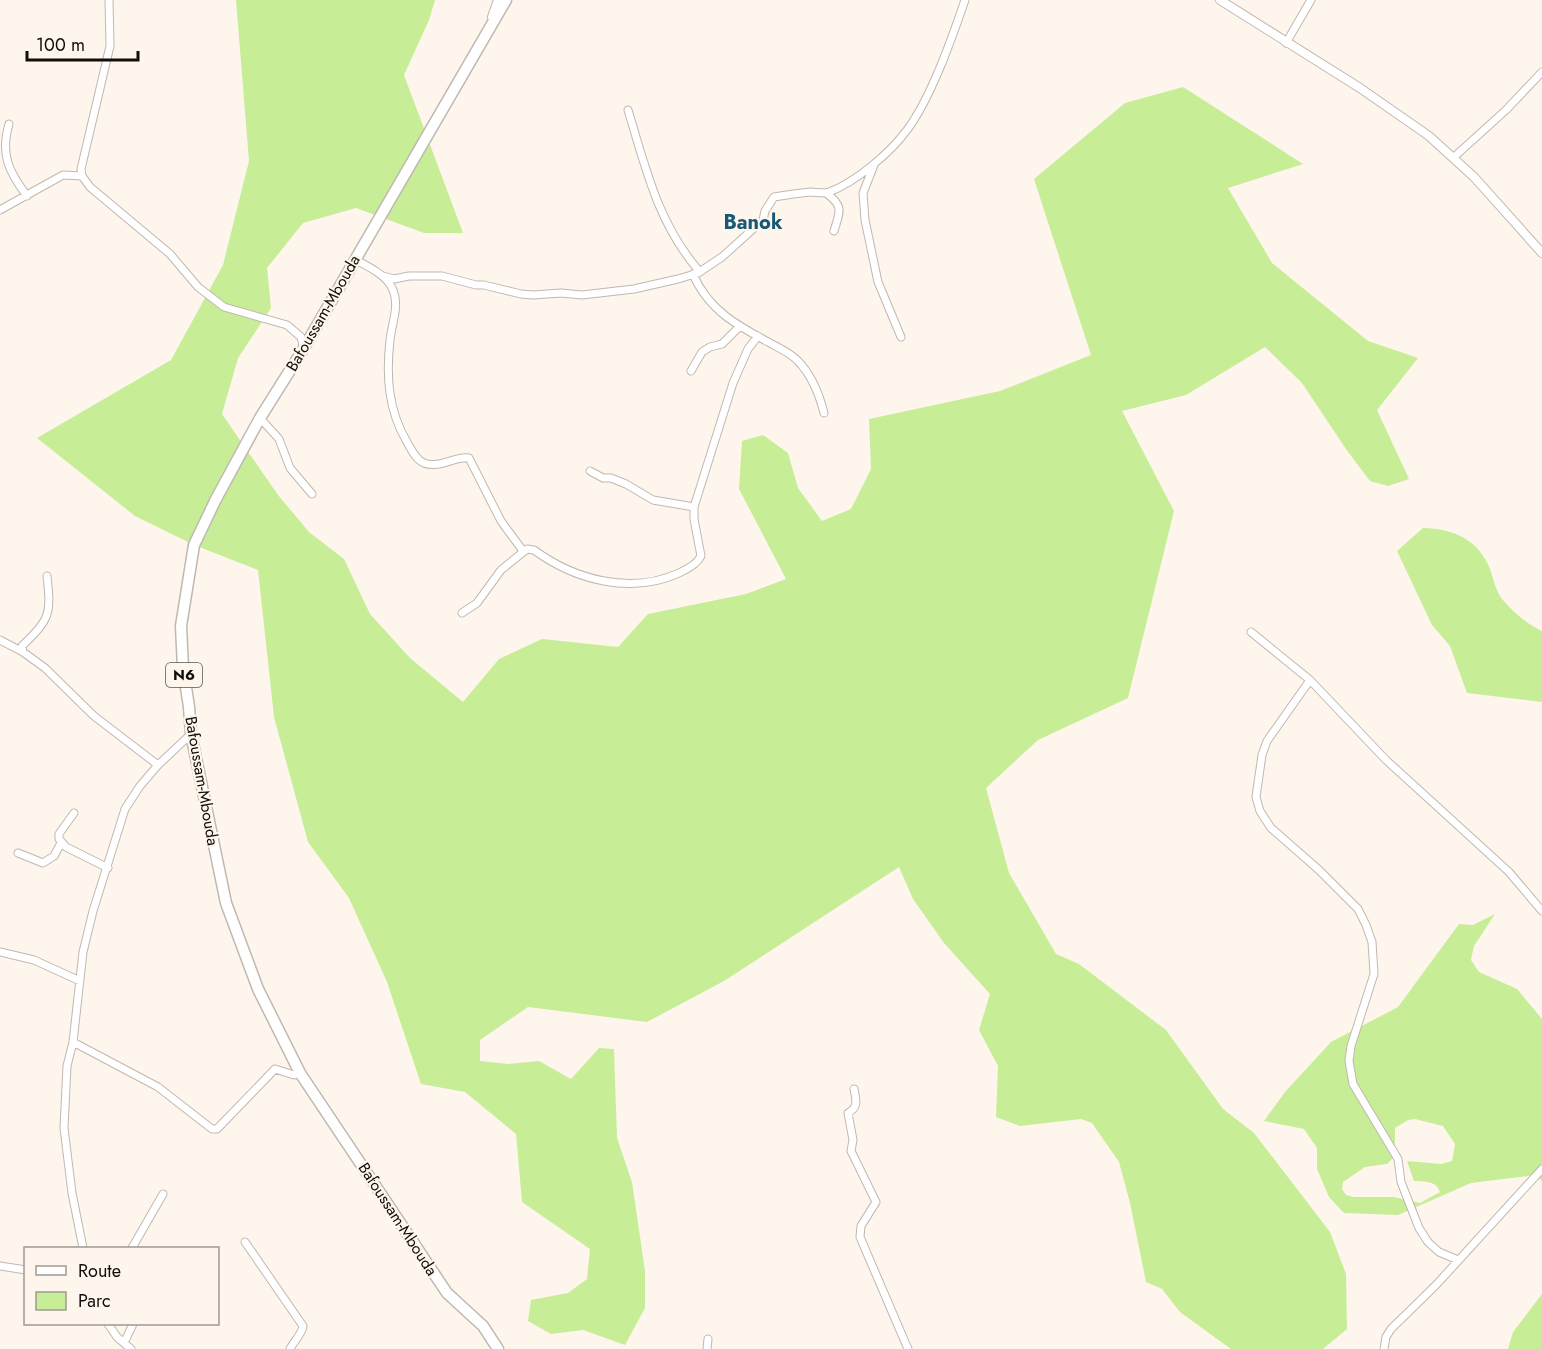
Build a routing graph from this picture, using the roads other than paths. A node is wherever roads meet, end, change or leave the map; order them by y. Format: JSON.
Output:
{"nodes":[{"id":1,"x":109,"y":0,"type":"edge"},
{"id":2,"x":498,"y":0,"type":"edge"},
{"id":3,"x":507,"y":0,"type":"edge"},
{"id":4,"x":965,"y":0,"type":"edge"},
{"id":5,"x":1220,"y":0,"type":"edge"},
{"id":6,"x":1311,"y":0,"type":"edge"},
{"id":7,"x":487,"y":32,"type":"junction"},
{"id":8,"x":1286,"y":43,"type":"junction"},
{"id":9,"x":1542,"y":72,"type":"edge"},
{"id":10,"x":628,"y":110,"type":"dead end"},
{"id":11,"x":9,"y":124,"type":"dead end"},
{"id":12,"x":1454,"y":157,"type":"junction"},
{"id":13,"x":877,"y":160,"type":"junction"},
{"id":14,"x":82,"y":176,"type":"junction"},
{"id":15,"x":826,"y":193,"type":"junction"},
{"id":16,"x":27,"y":196,"type":"junction"},
{"id":17,"x":0,"y":210,"type":"edge"},
{"id":18,"x":834,"y":231,"type":"dead end"},
{"id":19,"x":1542,"y":253,"type":"edge"},
{"id":20,"x":354,"y":259,"type":"junction"},
{"id":21,"x":696,"y":273,"type":"junction"},
{"id":22,"x":383,"y":276,"type":"junction"},
{"id":23,"x":739,"y":327,"type":"junction"},
{"id":24,"x":758,"y":336,"type":"junction"},
{"id":25,"x":901,"y":337,"type":"dead end"},
{"id":26,"x":304,"y":348,"type":"junction"},
{"id":27,"x":691,"y":371,"type":"dead end"},
{"id":28,"x":824,"y":413,"type":"dead end"},
{"id":29,"x":260,"y":418,"type":"junction"},
{"id":30,"x":590,"y":471,"type":"dead end"},
{"id":31,"x":312,"y":494,"type":"dead end"},
{"id":32,"x":694,"y":507,"type":"junction"},
{"id":33,"x":523,"y":551,"type":"junction"},
{"id":34,"x":47,"y":576,"type":"dead end"},
{"id":35,"x":462,"y":613,"type":"dead end"},
{"id":36,"x":1251,"y":632,"type":"dead end"},
{"id":37,"x":0,"y":640,"type":"edge"},
{"id":38,"x":23,"y":652,"type":"junction"},
{"id":39,"x":1310,"y":680,"type":"junction"},
{"id":40,"x":191,"y":734,"type":"junction"},
{"id":41,"x":158,"y":765,"type":"junction"},
{"id":42,"x":74,"y":813,"type":"dead end"},
{"id":43,"x":61,"y":843,"type":"junction"},
{"id":44,"x":18,"y":853,"type":"dead end"},
{"id":45,"x":108,"y":868,"type":"junction"},
{"id":46,"x":1542,"y":911,"type":"edge"},
{"id":47,"x":0,"y":952,"type":"edge"},
{"id":48,"x":80,"y":981,"type":"junction"},
{"id":49,"x":73,"y":1042,"type":"junction"},
{"id":50,"x":300,"y":1073,"type":"junction"},
{"id":51,"x":854,"y":1089,"type":"dead end"},
{"id":52,"x":1542,"y":1169,"type":"edge"},
{"id":53,"x":164,"y":1194,"type":"dead end"},
{"id":54,"x":245,"y":1242,"type":"dead end"},
{"id":55,"x":83,"y":1247,"type":"edge"},
{"id":56,"x":133,"y":1247,"type":"edge"},
{"id":57,"x":1458,"y":1260,"type":"junction"},
{"id":58,"x":0,"y":1266,"type":"edge"},
{"id":59,"x":24,"y":1270,"type":"edge"},
{"id":60,"x":109,"y":1325,"type":"edge"},
{"id":61,"x":132,"y":1325,"type":"edge"},
{"id":62,"x":708,"y":1339,"type":"dead end"},
{"id":63,"x":124,"y":1343,"type":"junction"},
{"id":64,"x":131,"y":1349,"type":"edge"},
{"id":65,"x":290,"y":1349,"type":"edge"},
{"id":66,"x":498,"y":1349,"type":"edge"},
{"id":67,"x":707,"y":1349,"type":"edge"},
{"id":68,"x":908,"y":1349,"type":"edge"},
{"id":69,"x":1384,"y":1349,"type":"edge"}],
"edges":[{"from":1,"to":14,"type":"street"},
{"from":2,"to":7,"type":"street"},
{"from":3,"to":7,"type":"highway","name":"Bafoussam-Mbouda","number":"N6"},
{"from":4,"to":13,"type":"street"},
{"from":5,"to":8,"type":"street"},
{"from":6,"to":8,"type":"street"},
{"from":7,"to":20,"type":"highway","name":"Bafoussam-Mbouda","number":"N6"},
{"from":8,"to":12,"type":"street"},
{"from":9,"to":12,"type":"street"},
{"from":10,"to":21,"type":"street"},
{"from":11,"to":16,"type":"street"},
{"from":12,"to":19,"type":"street"},
{"from":13,"to":15,"type":"street"},
{"from":13,"to":25,"type":"street"},
{"from":14,"to":16,"type":"street"},
{"from":14,"to":26,"type":"street"},
{"from":15,"to":18,"type":"street"},
{"from":15,"to":21,"type":"street"},
{"from":16,"to":17,"type":"street"},
{"from":20,"to":22,"type":"street"},
{"from":20,"to":26,"type":"highway","name":"Bafoussam-Mbouda","number":"N6"},
{"from":21,"to":22,"type":"street"},
{"from":21,"to":23,"type":"street"},
{"from":22,"to":33,"type":"street"},
{"from":23,"to":24,"type":"street"},
{"from":23,"to":27,"type":"street"},
{"from":24,"to":28,"type":"street"},
{"from":24,"to":32,"type":"street"},
{"from":26,"to":29,"type":"highway","name":"Bafoussam-Mbouda","number":"N6"},
{"from":29,"to":31,"type":"street"},
{"from":29,"to":40,"type":"highway","name":"Bafoussam-Mbouda","number":"N6"},
{"from":30,"to":32,"type":"street"},
{"from":32,"to":33,"type":"street"},
{"from":33,"to":35,"type":"street"},
{"from":34,"to":38,"type":"street"},
{"from":36,"to":39,"type":"street"},
{"from":37,"to":38,"type":"street"},
{"from":38,"to":41,"type":"street"},
{"from":39,"to":46,"type":"street"},
{"from":39,"to":57,"type":"street"},
{"from":40,"to":41,"type":"street"},
{"from":40,"to":50,"type":"highway","name":"Bafoussam-Mbouda","number":"N6"},
{"from":41,"to":45,"type":"street"},
{"from":42,"to":43,"type":"street"},
{"from":43,"to":44,"type":"street"},
{"from":43,"to":45,"type":"street"},
{"from":45,"to":48,"type":"street"},
{"from":47,"to":48,"type":"street"},
{"from":48,"to":49,"type":"street"},
{"from":49,"to":50,"type":"street"},
{"from":49,"to":55,"type":"street"},
{"from":50,"to":66,"type":"highway","name":"Bafoussam-Mbouda","number":"N6"},
{"from":51,"to":68,"type":"street"},
{"from":52,"to":57,"type":"street"},
{"from":53,"to":56,"type":"street"},
{"from":54,"to":65,"type":"street"},
{"from":57,"to":69,"type":"street"},
{"from":58,"to":59,"type":"street"},
{"from":60,"to":63,"type":"street"},
{"from":61,"to":63,"type":"street"},
{"from":62,"to":67,"type":"street"},
{"from":63,"to":64,"type":"street"}]}
